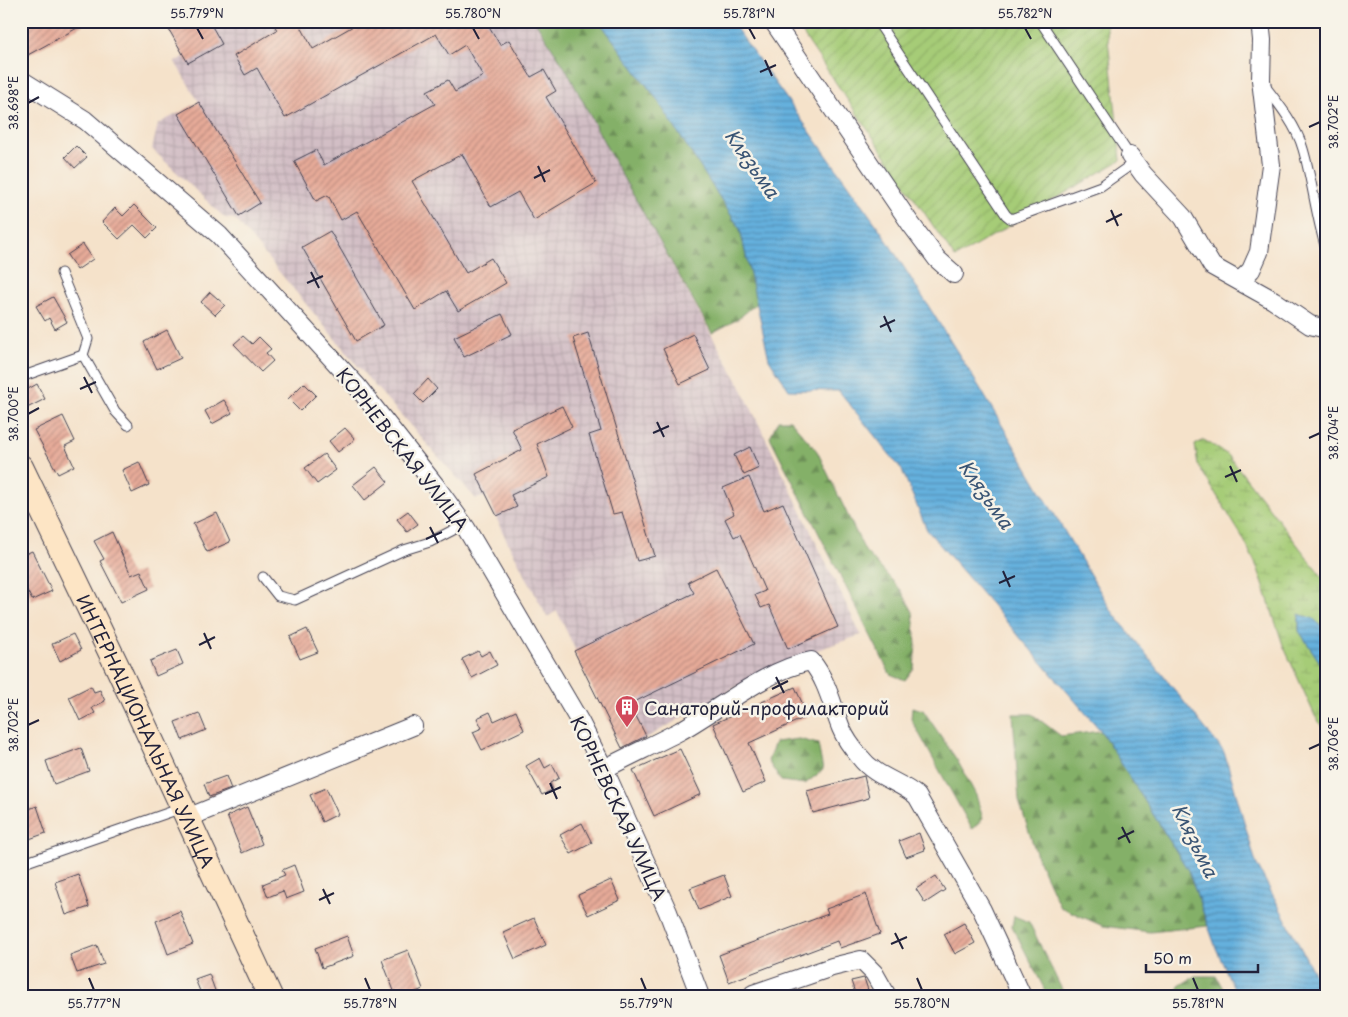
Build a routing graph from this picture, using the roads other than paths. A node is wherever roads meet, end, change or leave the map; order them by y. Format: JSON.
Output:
{"nodes":[{"id":1,"x":773,"y":21,"type":"edge"},
{"id":2,"x":877,"y":21,"type":"edge"},
{"id":3,"x":1040,"y":21,"type":"edge"},
{"id":4,"x":1260,"y":21,"type":"edge"},
{"id":5,"x":21,"y":80,"type":"edge"},
{"id":6,"x":1261,"y":80,"type":"junction"},
{"id":7,"x":1132,"y":159,"type":"junction"},
{"id":8,"x":1327,"y":252,"type":"edge"},
{"id":9,"x":61,"y":273,"type":"dead end"},
{"id":10,"x":954,"y":274,"type":"dead end"},
{"id":11,"x":1240,"y":282,"type":"junction"},
{"id":12,"x":1327,"y":329,"type":"edge"},
{"id":13,"x":83,"y":355,"type":"junction"},
{"id":14,"x":21,"y":377,"type":"edge"},
{"id":15,"x":128,"y":425,"type":"dead end"},
{"id":16,"x":21,"y":466,"type":"edge"},
{"id":17,"x":463,"y":525,"type":"junction"},
{"id":18,"x":263,"y":577,"type":"dead end"},
{"id":19,"x":414,"y":726,"type":"dead end"},
{"id":20,"x":604,"y":769,"type":"junction"},
{"id":21,"x":185,"y":813,"type":"junction"},
{"id":22,"x":21,"y":864,"type":"edge"},
{"id":23,"x":270,"y":996,"type":"edge"},
{"id":24,"x":700,"y":996,"type":"edge"},
{"id":25,"x":752,"y":996,"type":"edge"},
{"id":26,"x":887,"y":996,"type":"edge"},
{"id":27,"x":1022,"y":996,"type":"edge"}],
"edges":[{"from":1,"to":10,"type":"street"},
{"from":2,"to":7,"type":"lane"},
{"from":3,"to":7,"type":"lane"},
{"from":4,"to":6,"type":"street"},
{"from":5,"to":17,"type":"street","name":"КОРНЕВСКАЯ УЛИЦА"},
{"from":6,"to":8,"type":"lane"},
{"from":6,"to":11,"type":"street"},
{"from":7,"to":11,"type":"street"},
{"from":9,"to":13,"type":"lane"},
{"from":11,"to":12,"type":"street"},
{"from":13,"to":14,"type":"lane"},
{"from":13,"to":15,"type":"lane"},
{"from":16,"to":21,"type":"street","name":"ИНТЕРНАЦИОНАЛЬНАЯ УЛИЦА"},
{"from":17,"to":18,"type":"lane"},
{"from":17,"to":20,"type":"street","name":"КОРНЕВСКАЯ УЛИЦА"},
{"from":19,"to":21,"type":"street"},
{"from":20,"to":24,"type":"street","name":"КОРНЕВСКАЯ УЛИЦА"},
{"from":20,"to":27,"type":"street"},
{"from":21,"to":22,"type":"lane"},
{"from":21,"to":23,"type":"street","name":"ИНТЕРНАЦИОНАЛЬНАЯ УЛИЦА"},
{"from":25,"to":26,"type":"street"}]}
